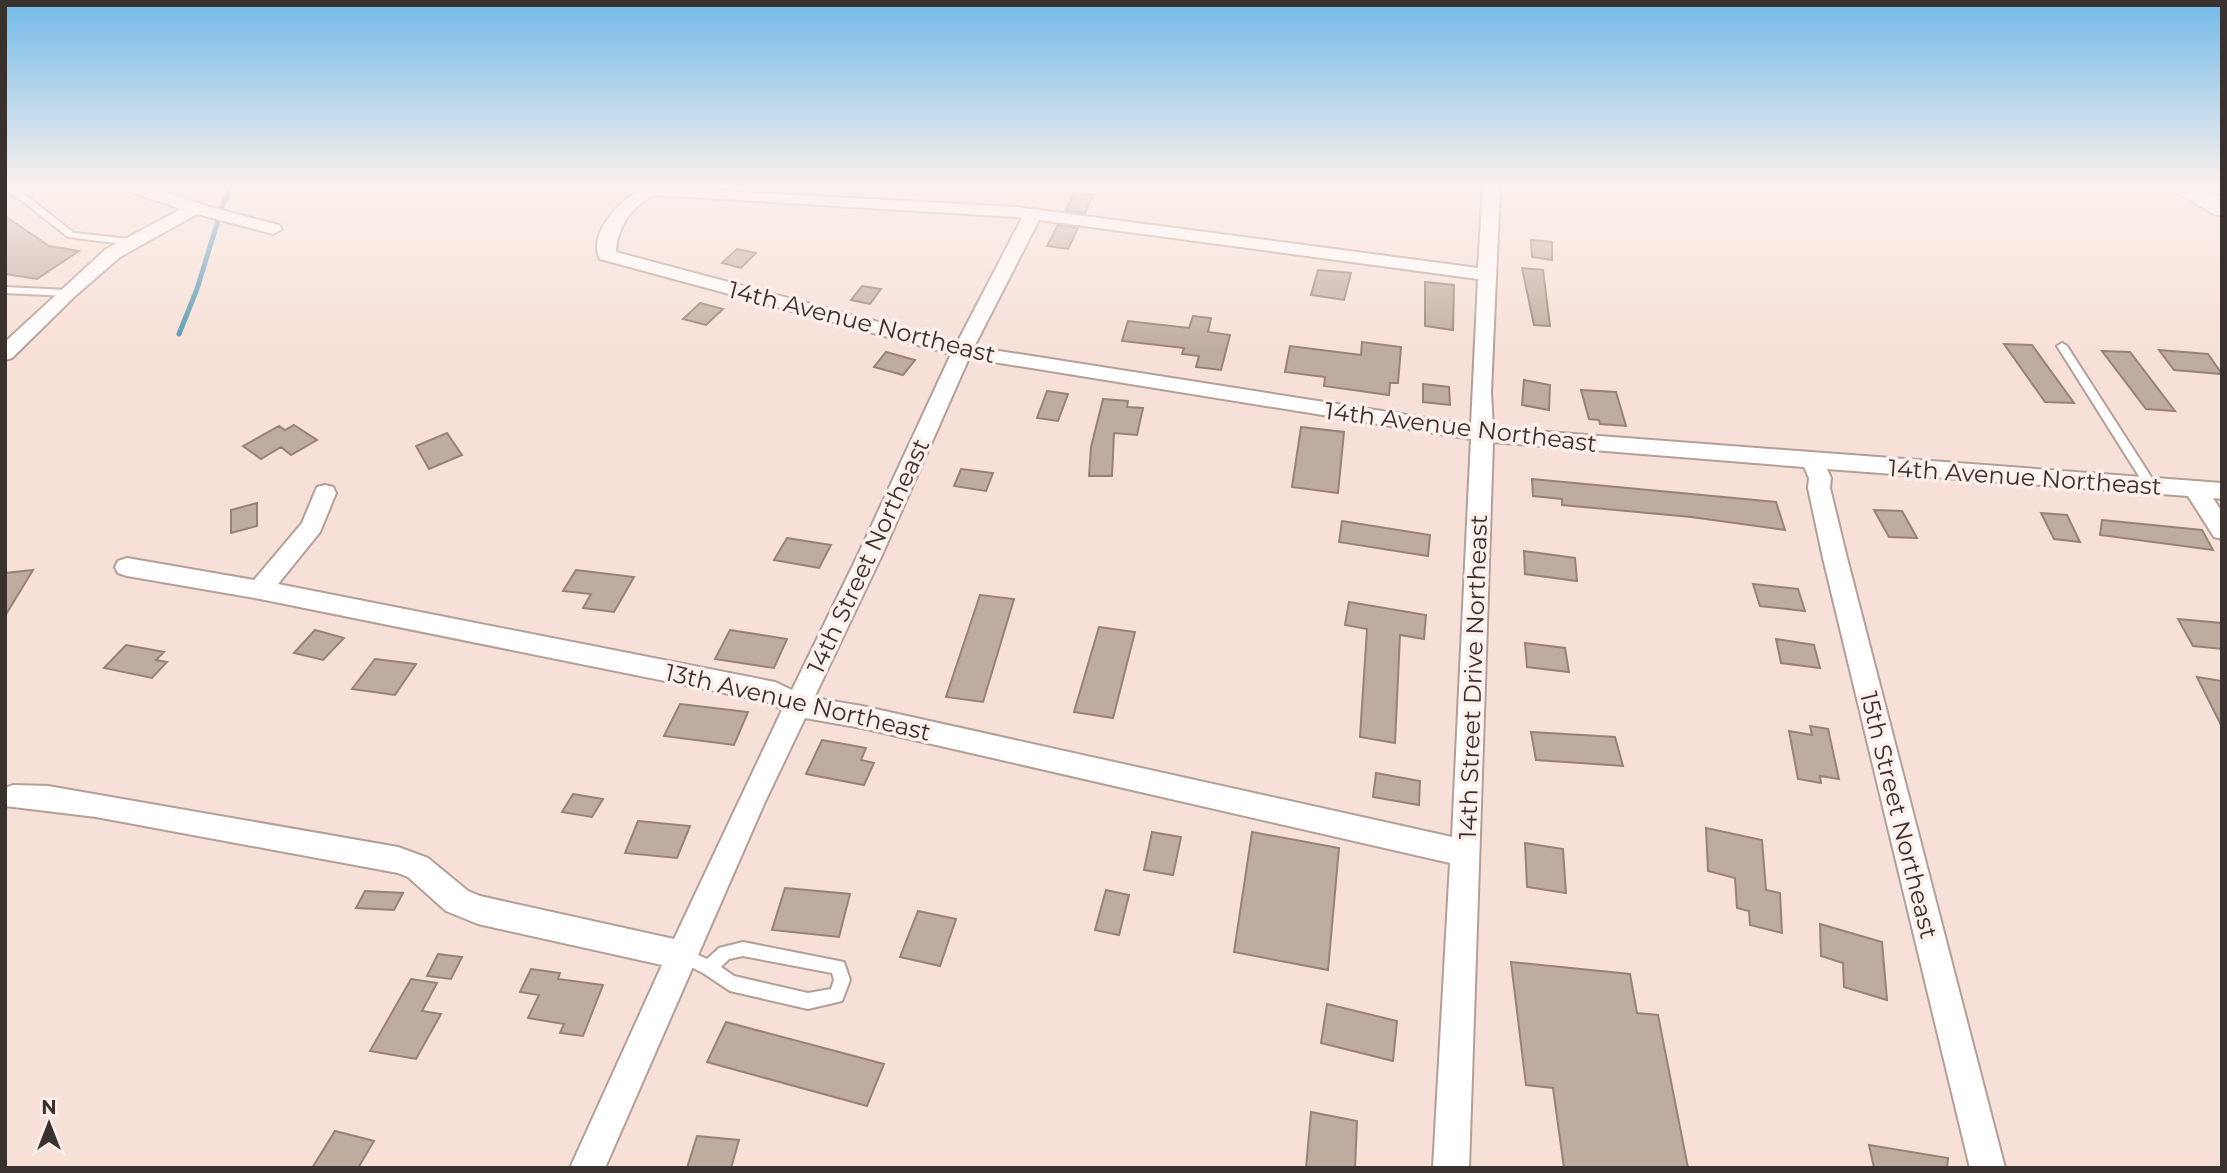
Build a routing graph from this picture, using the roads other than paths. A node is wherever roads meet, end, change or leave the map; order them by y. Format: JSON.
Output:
{"nodes":[{"id":1,"x":130,"y":242,"type":"edge"},
{"id":2,"x":608,"y":242,"type":"edge"},
{"id":3,"x":1018,"y":242,"type":"edge"},
{"id":4,"x":1240,"y":242,"type":"edge"},
{"id":5,"x":1490,"y":242,"type":"edge"},
{"id":6,"x":1489,"y":275,"type":"junction"},
{"id":7,"x":5,"y":290,"type":"edge"},
{"id":8,"x":67,"y":293,"type":"junction"},
{"id":9,"x":2062,"y":346,"type":"dead end"},
{"id":10,"x":8,"y":349,"type":"edge"},
{"id":11,"x":962,"y":352,"type":"junction"},
{"id":12,"x":1482,"y":434,"type":"junction"},
{"id":13,"x":1812,"y":462,"type":"junction"},
{"id":14,"x":2151,"y":486,"type":"junction"},
{"id":15,"x":2195,"y":489,"type":"junction"},
{"id":16,"x":2222,"y":491,"type":"edge"},
{"id":17,"x":325,"y":493,"type":"dead end"},
{"id":18,"x":2222,"y":531,"type":"edge"},
{"id":19,"x":127,"y":567,"type":"dead end"},
{"id":20,"x":260,"y":590,"type":"junction"},
{"id":21,"x":798,"y":706,"type":"junction"},
{"id":22,"x":13,"y":797,"type":"dead end"},
{"id":23,"x":1465,"y":852,"type":"junction"},
{"id":24,"x":682,"y":955,"type":"junction"},
{"id":25,"x":709,"y":968,"type":"junction"},
{"id":26,"x":587,"y":1168,"type":"edge"},
{"id":27,"x":1451,"y":1168,"type":"edge"},
{"id":28,"x":1988,"y":1168,"type":"edge"}],
"edges":[{"from":1,"to":8,"type":"street"},
{"from":2,"to":11,"type":"street","name":"14th Avenue Northeast"},
{"from":3,"to":11,"type":"street","name":"14th Street Northeast"},
{"from":4,"to":6,"type":"street"},
{"from":5,"to":6,"type":"street","name":"14th Street Drive Northeast"},
{"from":6,"to":12,"type":"street","name":"14th Street Drive Northeast"},
{"from":7,"to":8,"type":"lane"},
{"from":8,"to":10,"type":"street"},
{"from":9,"to":14,"type":"lane"},
{"from":11,"to":12,"type":"street","name":"14th Avenue Northeast"},
{"from":11,"to":21,"type":"street","name":"14th Street Northeast"},
{"from":12,"to":13,"type":"street","name":"14th Avenue Northeast"},
{"from":12,"to":23,"type":"street","name":"14th Street Drive Northeast"},
{"from":13,"to":14,"type":"street","name":"14th Avenue Northeast"},
{"from":13,"to":28,"type":"street","name":"15th Street Northeast"},
{"from":14,"to":15,"type":"street","name":"14th Avenue Northeast"},
{"from":15,"to":16,"type":"street","name":"14th Avenue Northeast"},
{"from":15,"to":18,"type":"street"},
{"from":17,"to":20,"type":"street"},
{"from":19,"to":20,"type":"street","name":"13th Avenue Northeast"},
{"from":20,"to":21,"type":"street","name":"13th Avenue Northeast"},
{"from":21,"to":23,"type":"street","name":"13th Avenue Northeast"},
{"from":21,"to":24,"type":"street","name":"14th Street Northeast"},
{"from":22,"to":24,"type":"street"},
{"from":23,"to":27,"type":"street","name":"14th Street Drive Northeast"},
{"from":24,"to":25,"type":"lane"},
{"from":24,"to":26,"type":"street","name":"14th Street Northeast"},
{"from":25,"to":25,"type":"lane"}]}
